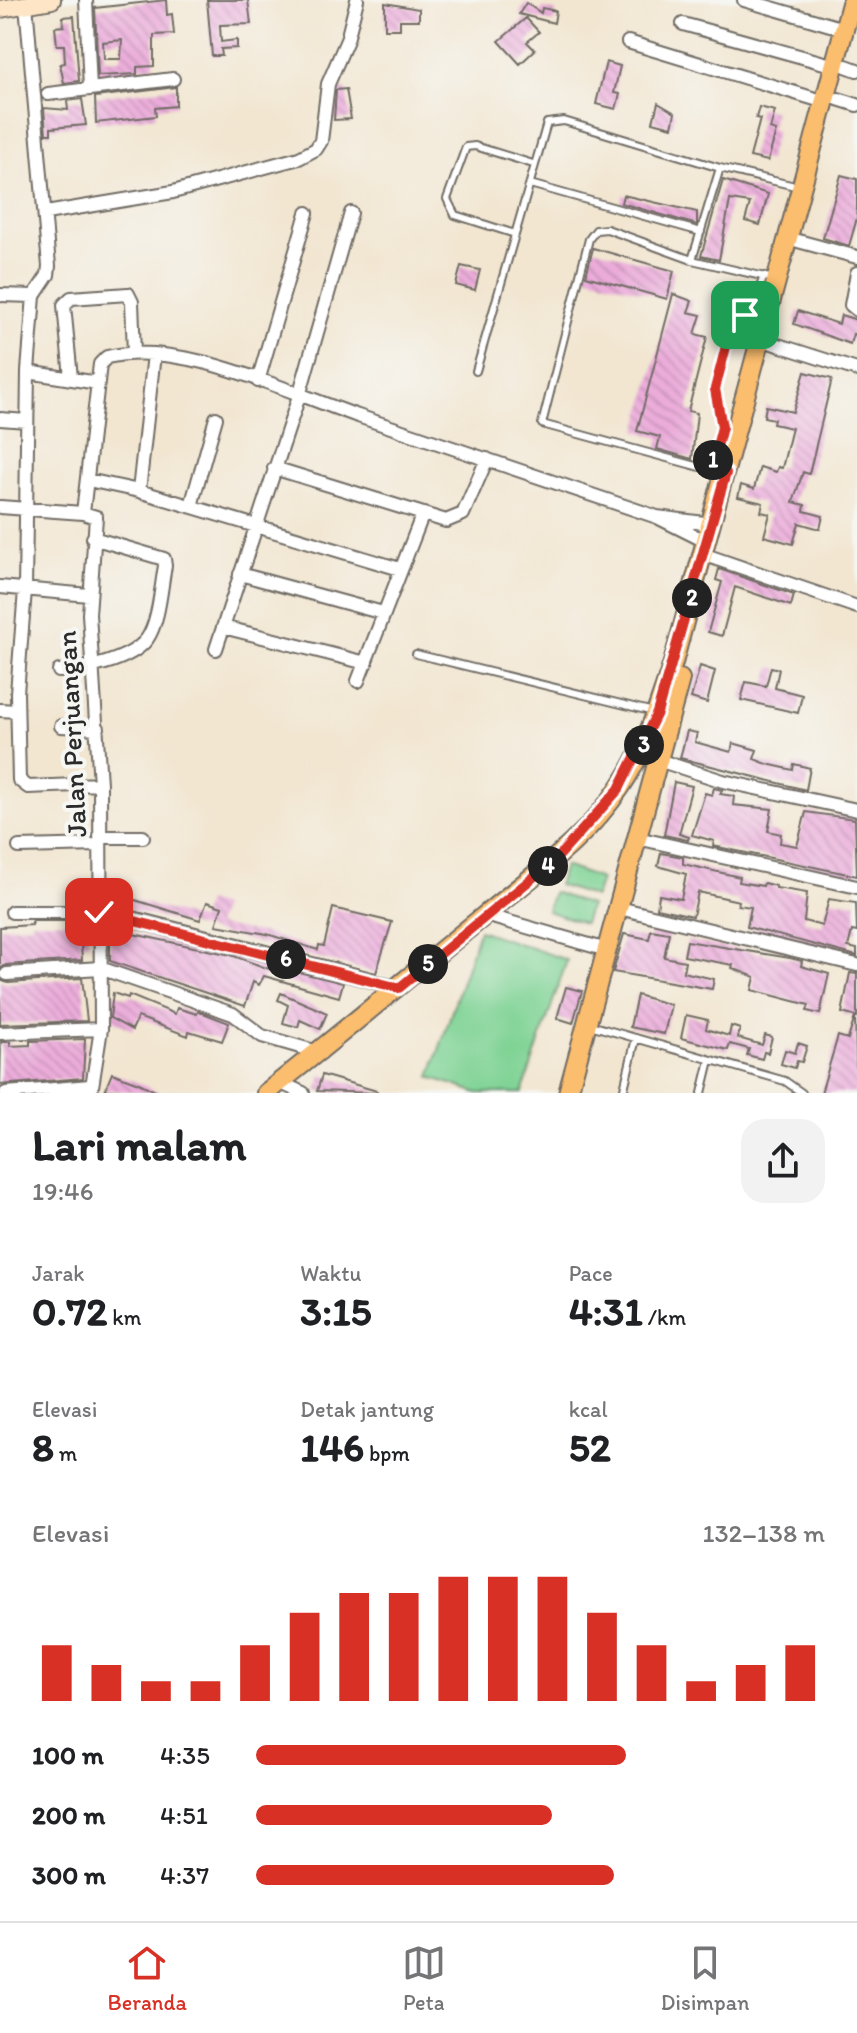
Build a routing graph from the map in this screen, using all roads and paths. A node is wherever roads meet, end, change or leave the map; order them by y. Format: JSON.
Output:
{"nodes":[{"id":1,"x":52,"y":0,"type":"edge"},
{"id":2,"x":86,"y":0,"type":"edge"},
{"id":3,"x":357,"y":0,"type":"edge"},
{"id":4,"x":744,"y":0,"type":"edge"},
{"id":5,"x":852,"y":0,"type":"edge"},
{"id":6,"x":26,"y":4,"type":"junction"},
{"id":7,"x":0,"y":9,"type":"edge"},
{"id":8,"x":683,"y":24,"type":"dead end"},
{"id":9,"x":851,"y":27,"type":"edge"},
{"id":10,"x":628,"y":42,"type":"dead end"},
{"id":11,"x":846,"y":68,"type":"edge"},
{"id":12,"x":173,"y":79,"type":"dead end"},
{"id":13,"x":90,"y":89,"type":"junction"},
{"id":14,"x":48,"y":94,"type":"dead end"},
{"id":15,"x":831,"y":100,"type":"junction"},
{"id":16,"x":857,"y":105,"type":"edge"},
{"id":17,"x":820,"y":145,"type":"junction"},
{"id":18,"x":533,"y":164,"type":"junction"},
{"id":19,"x":720,"y":168,"type":"junction"},
{"id":20,"x":530,"y":184,"type":"junction"},
{"id":21,"x":802,"y":188,"type":"junction"},
{"id":22,"x":46,"y":213,"type":"junction"},
{"id":23,"x":307,"y":213,"type":"dead end"},
{"id":24,"x":351,"y":213,"type":"dead end"},
{"id":25,"x":701,"y":232,"type":"junction"},
{"id":26,"x":515,"y":234,"type":"junction"},
{"id":27,"x":798,"y":241,"type":"junction"},
{"id":28,"x":857,"y":257,"type":"edge"},
{"id":29,"x":692,"y":260,"type":"junction"},
{"id":30,"x":857,"y":273,"type":"edge"},
{"id":31,"x":771,"y":278,"type":"junction"},
{"id":32,"x":0,"y":295,"type":"edge"},
{"id":33,"x":34,"y":296,"type":"junction"},
{"id":34,"x":857,"y":310,"type":"edge"},
{"id":35,"x":772,"y":343,"type":"junction"},
{"id":36,"x":134,"y":353,"type":"junction"},
{"id":37,"x":154,"y":354,"type":"junction"},
{"id":38,"x":857,"y":370,"type":"edge"},
{"id":39,"x":476,"y":371,"type":"dead end"},
{"id":40,"x":34,"y":373,"type":"dead end"},
{"id":41,"x":71,"y":378,"type":"junction"},
{"id":42,"x":258,"y":381,"type":"junction"},
{"id":43,"x":98,"y":383,"type":"junction"},
{"id":44,"x":299,"y":396,"type":"junction"},
{"id":45,"x":216,"y":418,"type":"dead end"},
{"id":46,"x":0,"y":419,"type":"edge"},
{"id":47,"x":27,"y":421,"type":"junction"},
{"id":48,"x":487,"y":459,"type":"junction"},
{"id":49,"x":274,"y":468,"type":"junction"},
{"id":50,"x":728,"y":470,"type":"junction"},
{"id":51,"x":88,"y":480,"type":"junction"},
{"id":52,"x":139,"y":491,"type":"junction"},
{"id":53,"x":191,"y":506,"type":"junction"},
{"id":54,"x":0,"y":507,"type":"edge"},
{"id":55,"x":26,"y":508,"type":"junction"},
{"id":56,"x":83,"y":513,"type":"junction"},
{"id":57,"x":422,"y":516,"type":"junction"},
{"id":58,"x":657,"y":517,"type":"junction"},
{"id":59,"x":256,"y":525,"type":"junction"},
{"id":60,"x":93,"y":538,"type":"junction"},
{"id":61,"x":710,"y":541,"type":"junction"},
{"id":62,"x":400,"y":569,"type":"junction"},
{"id":63,"x":240,"y":574,"type":"junction"},
{"id":64,"x":0,"y":587,"type":"edge"},
{"id":65,"x":25,"y":590,"type":"junction"},
{"id":66,"x":89,"y":595,"type":"junction"},
{"id":67,"x":857,"y":607,"type":"edge"},
{"id":68,"x":383,"y":613,"type":"junction"},
{"id":69,"x":223,"y":627,"type":"junction"},
{"id":70,"x":216,"y":649,"type":"dead end"},
{"id":71,"x":416,"y":654,"type":"dead end"},
{"id":72,"x":366,"y":663,"type":"junction"},
{"id":73,"x":93,"y":669,"type":"junction"},
{"id":74,"x":59,"y":671,"type":"dead end"},
{"id":75,"x":358,"y":681,"type":"dead end"},
{"id":76,"x":0,"y":710,"type":"edge"},
{"id":77,"x":17,"y":711,"type":"junction"},
{"id":78,"x":657,"y":713,"type":"junction"},
{"id":79,"x":61,"y":726,"type":"dead end"},
{"id":80,"x":98,"y":728,"type":"junction"},
{"id":81,"x":658,"y":760,"type":"junction"},
{"id":82,"x":100,"y":784,"type":"junction"},
{"id":83,"x":857,"y":810,"type":"edge"},
{"id":84,"x":143,"y":837,"type":"dead end"},
{"id":85,"x":637,"y":838,"type":"junction"},
{"id":86,"x":100,"y":841,"type":"junction"},
{"id":87,"x":19,"y":847,"type":"dead end"},
{"id":88,"x":857,"y":887,"type":"edge"},
{"id":89,"x":619,"y":908,"type":"junction"},
{"id":90,"x":12,"y":912,"type":"dead end"},
{"id":91,"x":99,"y":912,"type":"junction"},
{"id":92,"x":485,"y":915,"type":"junction"},
{"id":93,"x":607,"y":950,"type":"junction"},
{"id":94,"x":857,"y":965,"type":"edge"},
{"id":95,"x":100,"y":968,"type":"junction"},
{"id":96,"x":7,"y":974,"type":"dead end"},
{"id":97,"x":399,"y":988,"type":"junction"},
{"id":98,"x":587,"y":1024,"type":"junction"},
{"id":99,"x":101,"y":1029,"type":"junction"},
{"id":100,"x":0,"y":1033,"type":"edge"},
{"id":101,"x":636,"y":1038,"type":"junction"},
{"id":102,"x":321,"y":1053,"type":"junction"},
{"id":103,"x":710,"y":1060,"type":"junction"},
{"id":104,"x":273,"y":1088,"type":"edge"},
{"id":105,"x":90,"y":1090,"type":"edge"},
{"id":106,"x":6,"y":1093,"type":"edge"},
{"id":107,"x":303,"y":1093,"type":"edge"},
{"id":108,"x":568,"y":1093,"type":"edge"},
{"id":109,"x":623,"y":1093,"type":"edge"},
{"id":110,"x":702,"y":1093,"type":"edge"},
{"id":111,"x":802,"y":1093,"type":"edge"}],
"edges":[{"from":1,"to":6,"type":"main road"},
{"from":2,"to":13,"type":"street"},
{"from":3,"to":22,"type":"street"},
{"from":4,"to":9,"type":"street"},
{"from":5,"to":9,"type":"main road"},
{"from":6,"to":7,"type":"main road"},
{"from":6,"to":22,"type":"street"},
{"from":8,"to":11,"type":"street"},
{"from":9,"to":11,"type":"main road"},
{"from":10,"to":15,"type":"street"},
{"from":11,"to":15,"type":"main road"},
{"from":12,"to":13,"type":"street"},
{"from":13,"to":14,"type":"street"},
{"from":15,"to":16,"type":"street"},
{"from":15,"to":17,"type":"main road"},
{"from":17,"to":21,"type":"main road"},
{"from":17,"to":27,"type":"main road"},
{"from":18,"to":19,"type":"lane"},
{"from":18,"to":20,"type":"lane"},
{"from":18,"to":26,"type":"lane"},
{"from":19,"to":21,"type":"lane"},
{"from":19,"to":25,"type":"lane"},
{"from":20,"to":25,"type":"lane"},
{"from":20,"to":26,"type":"lane"},
{"from":21,"to":31,"type":"main road"},
{"from":22,"to":33,"type":"street"},
{"from":23,"to":42,"type":"street"},
{"from":24,"to":44,"type":"street"},
{"from":25,"to":29,"type":"lane"},
{"from":26,"to":39,"type":"lane"},
{"from":27,"to":28,"type":"street"},
{"from":27,"to":35,"type":"main road"},
{"from":29,"to":31,"type":"lane"},
{"from":29,"to":50,"type":"lane"},
{"from":30,"to":34,"type":"street"},
{"from":31,"to":50,"type":"main road"},
{"from":31,"to":50,"type":"lane"},
{"from":32,"to":33,"type":"street"},
{"from":33,"to":47,"type":"street"},
{"from":35,"to":38,"type":"street"},
{"from":35,"to":50,"type":"main road"},
{"from":36,"to":37,"type":"street"},
{"from":36,"to":41,"type":"street"},
{"from":36,"to":43,"type":"street"},
{"from":37,"to":42,"type":"street"},
{"from":37,"to":52,"type":"street"},
{"from":40,"to":41,"type":"street"},
{"from":41,"to":43,"type":"street"},
{"from":42,"to":44,"type":"street"},
{"from":43,"to":51,"type":"street"},
{"from":44,"to":48,"type":"street"},
{"from":44,"to":49,"type":"street"},
{"from":45,"to":53,"type":"street"},
{"from":46,"to":47,"type":"street"},
{"from":47,"to":55,"type":"street"},
{"from":48,"to":57,"type":"street"},
{"from":48,"to":58,"type":"street"},
{"from":49,"to":57,"type":"street"},
{"from":49,"to":59,"type":"street"},
{"from":50,"to":61,"type":"main road"},
{"from":50,"to":61,"type":"main road"},
{"from":51,"to":52,"type":"street"},
{"from":51,"to":56,"type":"street"},
{"from":52,"to":53,"type":"street"},
{"from":53,"to":59,"type":"street"},
{"from":54,"to":55,"type":"street"},
{"from":55,"to":56,"type":"street"},
{"from":55,"to":65,"type":"street"},
{"from":56,"to":60,"type":"street","name":"Jalan Perjuangan"},
{"from":57,"to":62,"type":"street"},
{"from":58,"to":61,"type":"street"},
{"from":58,"to":61,"type":"street"},
{"from":59,"to":62,"type":"street"},
{"from":59,"to":63,"type":"street"},
{"from":60,"to":66,"type":"street","name":"Jalan Perjuangan"},
{"from":60,"to":73,"type":"street"},
{"from":61,"to":67,"type":"street"},
{"from":61,"to":78,"type":"main road"},
{"from":61,"to":81,"type":"main road"},
{"from":62,"to":68,"type":"street"},
{"from":63,"to":68,"type":"street"},
{"from":63,"to":69,"type":"street"},
{"from":64,"to":65,"type":"street"},
{"from":65,"to":66,"type":"street"},
{"from":65,"to":77,"type":"street"},
{"from":66,"to":73,"type":"street","name":"Jalan Perjuangan"},
{"from":68,"to":72,"type":"street"},
{"from":69,"to":70,"type":"street"},
{"from":69,"to":72,"type":"street"},
{"from":71,"to":78,"type":"lane"},
{"from":72,"to":75,"type":"street"},
{"from":73,"to":74,"type":"street"},
{"from":73,"to":80,"type":"street","name":"Jalan Perjuangan"},
{"from":76,"to":77,"type":"street"},
{"from":77,"to":82,"type":"street"},
{"from":78,"to":92,"type":"main road"},
{"from":79,"to":80,"type":"street"},
{"from":80,"to":82,"type":"street","name":"Jalan Perjuangan"},
{"from":81,"to":83,"type":"street"},
{"from":81,"to":85,"type":"main road"},
{"from":82,"to":86,"type":"street","name":"Jalan Perjuangan"},
{"from":84,"to":86,"type":"street"},
{"from":85,"to":88,"type":"street"},
{"from":85,"to":89,"type":"main road"},
{"from":86,"to":87,"type":"street"},
{"from":86,"to":91,"type":"street","name":"Jalan Perjuangan"},
{"from":89,"to":93,"type":"main road"},
{"from":89,"to":94,"type":"street"},
{"from":90,"to":91,"type":"street"},
{"from":91,"to":95,"type":"street","name":"Jalan Perjuangan"},
{"from":91,"to":97,"type":"street"},
{"from":92,"to":93,"type":"street"},
{"from":92,"to":97,"type":"main road"},
{"from":93,"to":98,"type":"main road"},
{"from":95,"to":96,"type":"street"},
{"from":95,"to":99,"type":"street","name":"Jalan Perjuangan"},
{"from":95,"to":102,"type":"street"},
{"from":97,"to":102,"type":"main road"},
{"from":98,"to":101,"type":"lane"},
{"from":98,"to":108,"type":"main road"},
{"from":99,"to":100,"type":"street"},
{"from":99,"to":105,"type":"street","name":"Jalan Perjuangan"},
{"from":101,"to":103,"type":"lane"},
{"from":101,"to":109,"type":"lane"},
{"from":102,"to":104,"type":"main road"},
{"from":103,"to":110,"type":"lane"},
{"from":103,"to":111,"type":"lane"},
{"from":104,"to":107,"type":"street"},
{"from":105,"to":106,"type":"street"}]}
